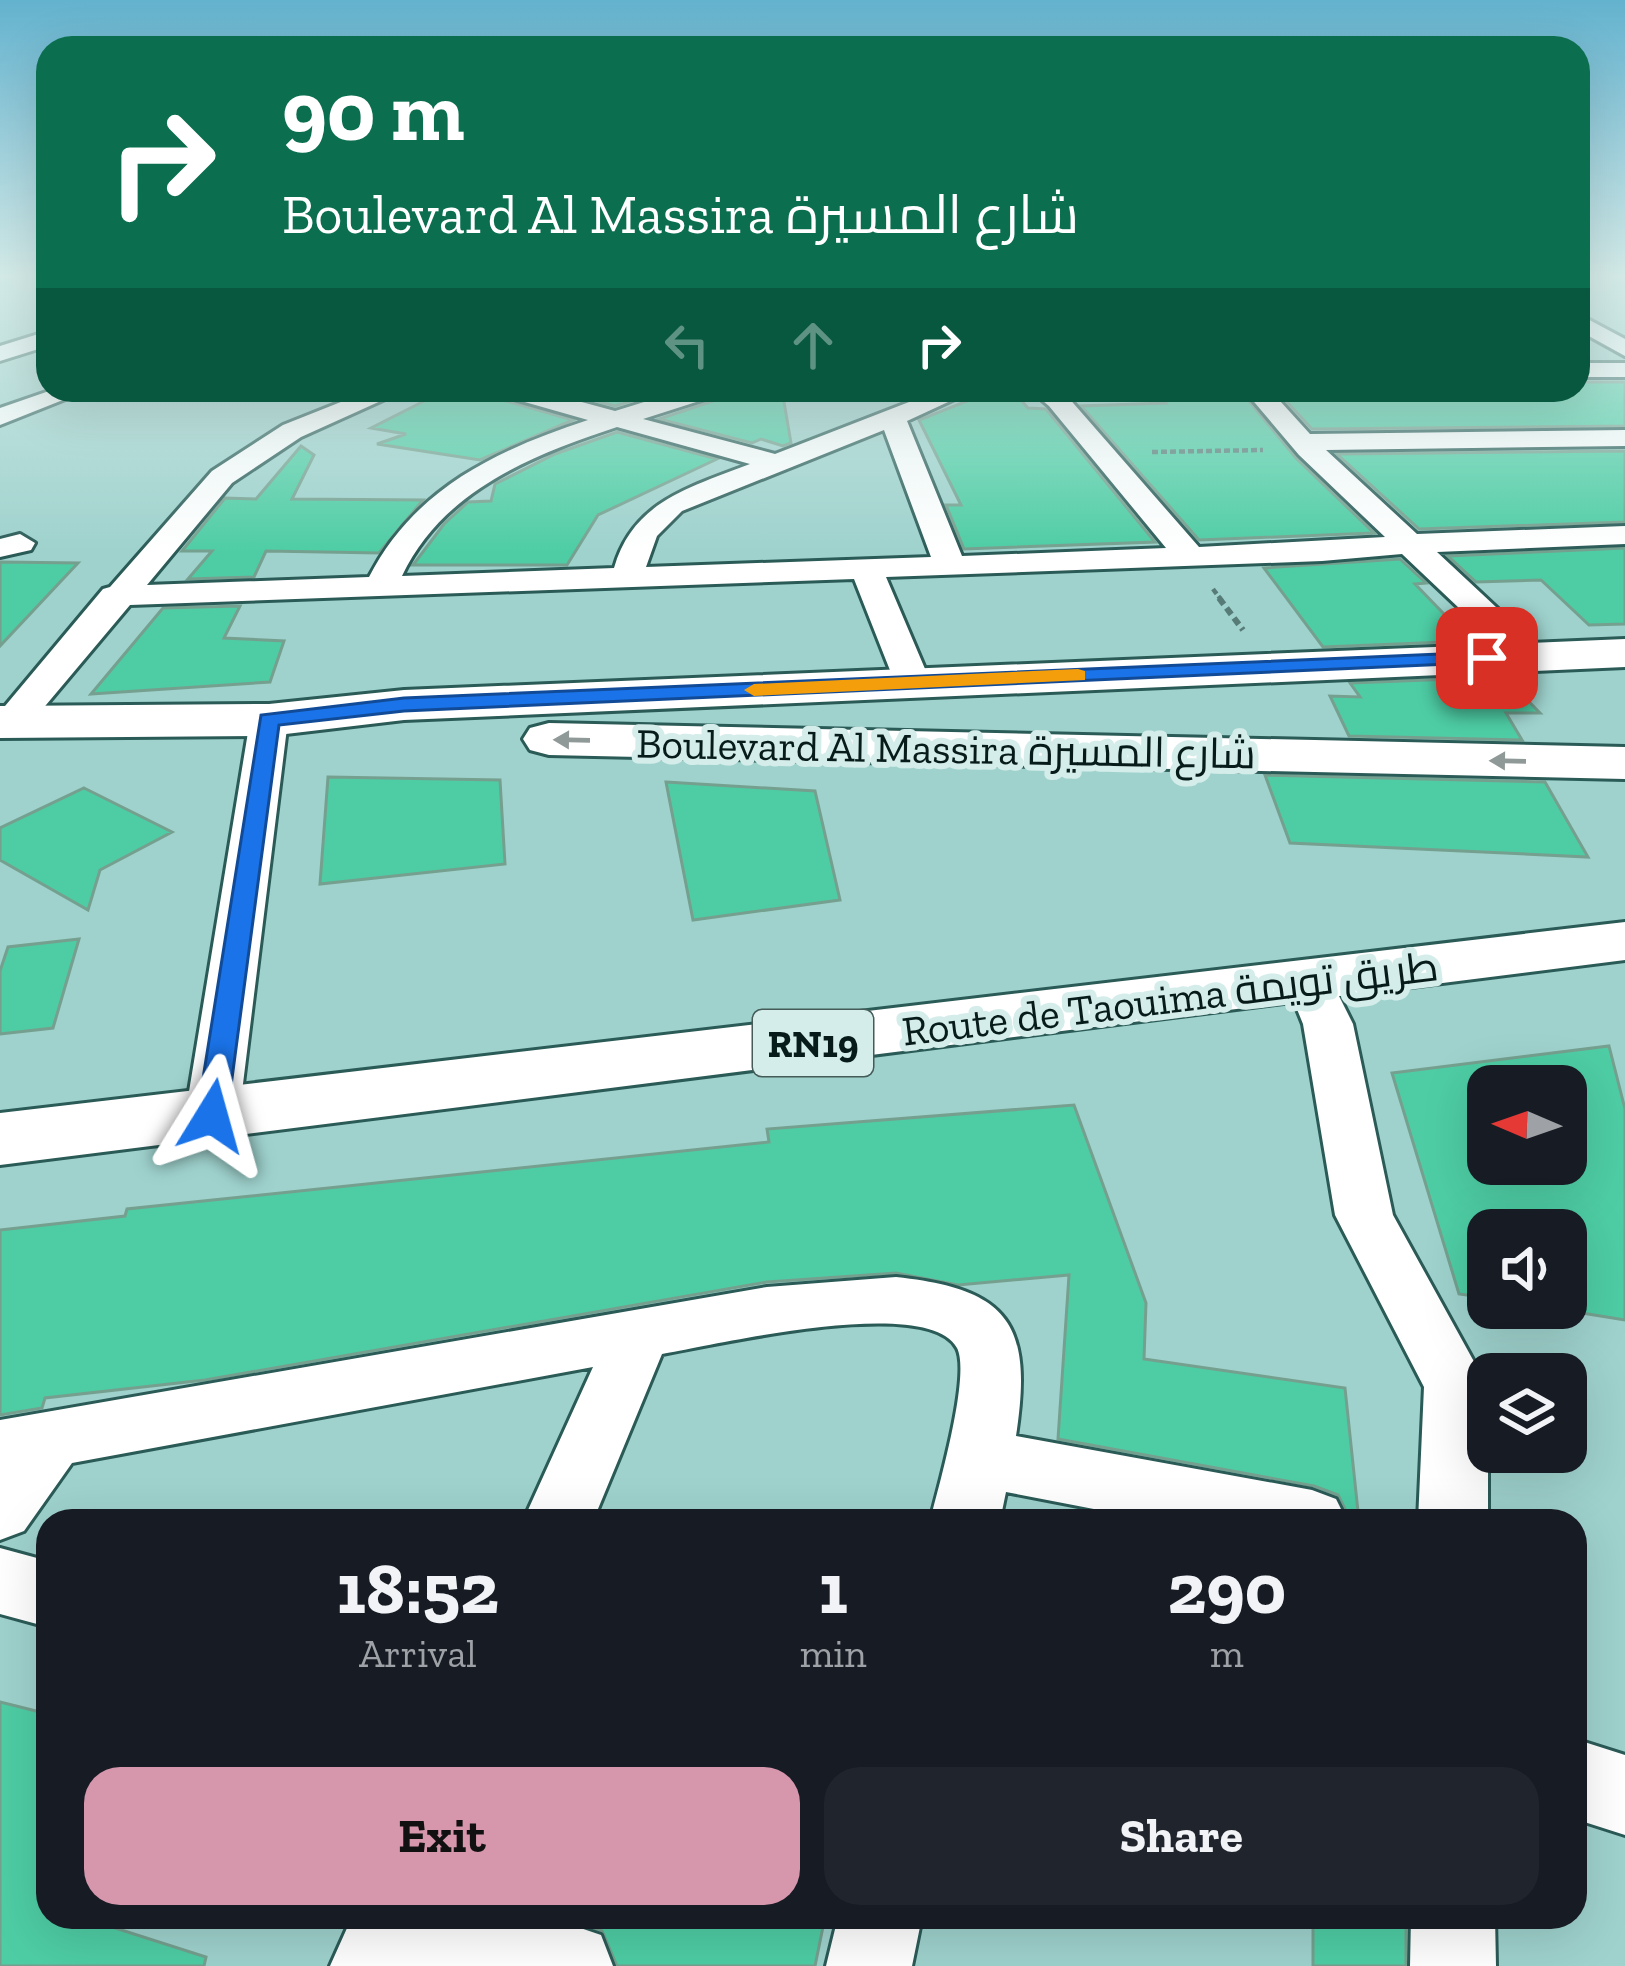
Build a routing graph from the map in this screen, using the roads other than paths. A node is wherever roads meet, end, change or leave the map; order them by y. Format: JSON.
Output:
{"nodes":[{"id":1,"x":1590,"y":370,"type":"edge"},
{"id":2,"x":1625,"y":370,"type":"edge"},
{"id":3,"x":42,"y":402,"type":"edge"},
{"id":4,"x":363,"y":402,"type":"edge"},
{"id":5,"x":558,"y":402,"type":"edge"},
{"id":6,"x":674,"y":402,"type":"edge"},
{"id":7,"x":931,"y":402,"type":"edge"},
{"id":8,"x":1059,"y":402,"type":"edge"},
{"id":9,"x":1267,"y":402,"type":"edge"},
{"id":10,"x":0,"y":417,"type":"edge"},
{"id":11,"x":892,"y":417,"type":"junction"},
{"id":12,"x":625,"y":418,"type":"junction"},
{"id":13,"x":1625,"y":439,"type":"edge"},
{"id":14,"x":1306,"y":446,"type":"junction"},
{"id":15,"x":776,"y":463,"type":"junction"},
{"id":16,"x":1625,"y":535,"type":"edge"},
{"id":17,"x":1407,"y":544,"type":"junction"},
{"id":18,"x":1191,"y":557,"type":"junction"},
{"id":19,"x":950,"y":565,"type":"junction"},
{"id":20,"x":866,"y":569,"type":"junction"},
{"id":21,"x":628,"y":577,"type":"junction"},
{"id":22,"x":381,"y":586,"type":"junction"},
{"id":23,"x":115,"y":596,"type":"junction"},
{"id":24,"x":1625,"y":653,"type":"edge"},
{"id":25,"x":1528,"y":656,"type":"junction"},
{"id":26,"x":913,"y":683,"type":"junction"},
{"id":27,"x":269,"y":720,"type":"junction"},
{"id":28,"x":6,"y":722,"type":"edge"},
{"id":29,"x":1625,"y":763,"type":"edge"},
{"id":30,"x":1625,"y":941,"type":"edge"},
{"id":31,"x":1310,"y":982,"type":"junction"},
{"id":32,"x":212,"y":1116,"type":"junction"},
{"id":33,"x":0,"y":1139,"type":"edge"},
{"id":34,"x":639,"y":1334,"type":"junction"},
{"id":35,"x":26,"y":1444,"type":"edge"},
{"id":36,"x":972,"y":1489,"type":"edge"},
{"id":37,"x":563,"y":1509,"type":"edge"},
{"id":38,"x":1184,"y":1509,"type":"edge"},
{"id":39,"x":1453,"y":1509,"type":"edge"},
{"id":40,"x":0,"y":1510,"type":"edge"},
{"id":41,"x":0,"y":1581,"type":"edge"},
{"id":42,"x":36,"y":1591,"type":"edge"},
{"id":43,"x":1587,"y":1783,"type":"edge"},
{"id":44,"x":1625,"y":1795,"type":"edge"},
{"id":45,"x":877,"y":1929,"type":"edge"},
{"id":46,"x":1453,"y":1929,"type":"edge"},
{"id":47,"x":389,"y":1934,"type":"edge"},
{"id":48,"x":570,"y":1966,"type":"edge"},
{"id":49,"x":869,"y":1966,"type":"edge"},
{"id":50,"x":1453,"y":1966,"type":"edge"}],
"edges":[{"from":1,"to":2,"type":"street"},
{"from":3,"to":10,"type":"street"},
{"from":4,"to":23,"type":"street"},
{"from":5,"to":12,"type":"street"},
{"from":6,"to":12,"type":"street"},
{"from":7,"to":11,"type":"street"},
{"from":8,"to":18,"type":"street"},
{"from":9,"to":14,"type":"street"},
{"from":11,"to":15,"type":"street"},
{"from":11,"to":19,"type":"street"},
{"from":12,"to":15,"type":"street"},
{"from":12,"to":22,"type":"street"},
{"from":13,"to":14,"type":"street"},
{"from":14,"to":17,"type":"street"},
{"from":15,"to":21,"type":"street"},
{"from":16,"to":17,"type":"street"},
{"from":17,"to":18,"type":"street"},
{"from":17,"to":25,"type":"street"},
{"from":18,"to":19,"type":"street"},
{"from":19,"to":20,"type":"street"},
{"from":20,"to":21,"type":"street"},
{"from":20,"to":26,"type":"street"},
{"from":21,"to":22,"type":"street"},
{"from":22,"to":23,"type":"street"},
{"from":23,"to":28,"type":"street"},
{"from":24,"to":25,"type":"main road","name":"Boulevard Al Massira شارع المسيرة"},
{"from":25,"to":26,"type":"main road","name":"Boulevard Al Massira شارع المسيرة"},
{"from":26,"to":27,"type":"main road","name":"Boulevard Al Massira شارع المسيرة"},
{"from":27,"to":28,"type":"main road","name":"Boulevard Al Massira شارع المسيرة"},
{"from":29,"to":27,"type":"main road","name":"Boulevard Al Massira شارع المسيرة","one_way":true},
{"from":27,"to":32,"type":"street"},
{"from":30,"to":31,"type":"main road","name":"Route de Taouima طريق تويمة","number":"RN19"},
{"from":31,"to":32,"type":"main road","name":"Route de Taouima طريق تويمة","number":"RN19"},
{"from":31,"to":39,"type":"street"},
{"from":32,"to":33,"type":"main road","name":"Route de Taouima طريق تويمة","number":"RN19"},
{"from":34,"to":35,"type":"street"},
{"from":34,"to":36,"type":"street"},
{"from":34,"to":37,"type":"street"},
{"from":35,"to":40,"type":"street"},
{"from":36,"to":38,"type":"street"},
{"from":41,"to":42,"type":"street"},
{"from":43,"to":44,"type":"street"},
{"from":45,"to":49,"type":"street"},
{"from":46,"to":50,"type":"street"},
{"from":47,"to":48,"type":"street"}]}
